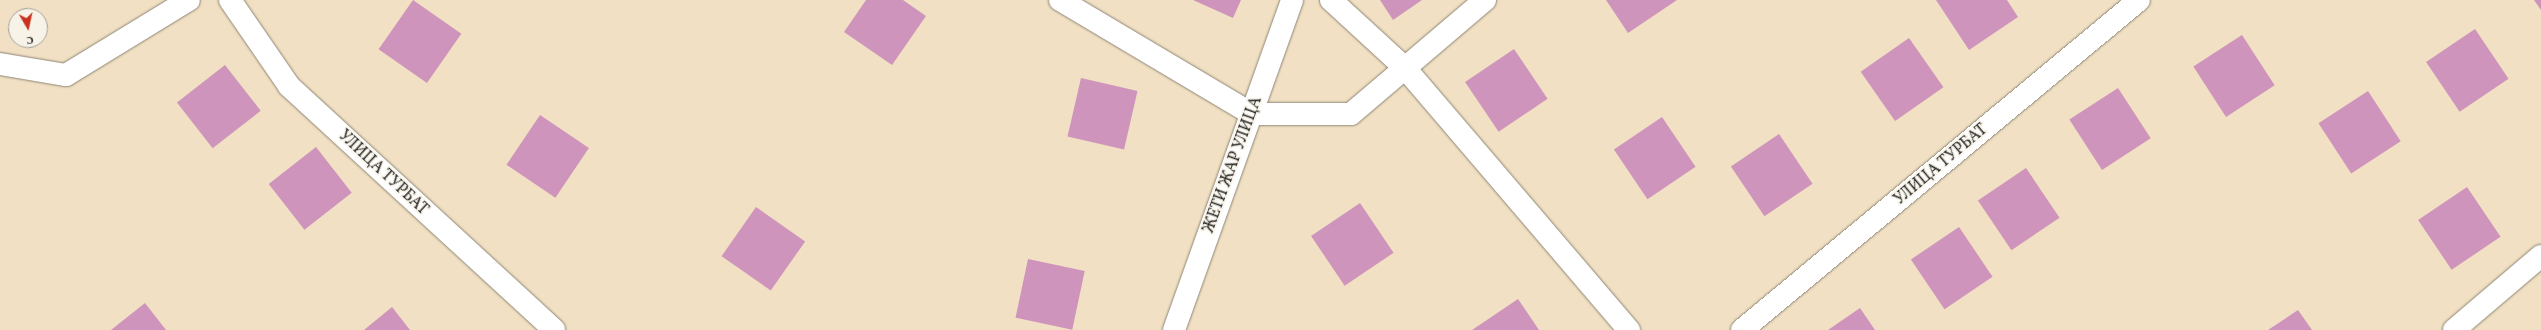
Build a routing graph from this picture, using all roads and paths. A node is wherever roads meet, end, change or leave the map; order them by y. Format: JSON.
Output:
{"nodes":[{"id":1,"x":189,"y":0,"type":"edge"},
{"id":2,"x":230,"y":0,"type":"edge"},
{"id":3,"x":1060,"y":0,"type":"edge"},
{"id":4,"x":1292,"y":0,"type":"edge"},
{"id":5,"x":1330,"y":0,"type":"edge"},
{"id":6,"x":1485,"y":0,"type":"edge"},
{"id":7,"x":2139,"y":0,"type":"edge"},
{"id":8,"x":0,"y":64,"type":"edge"},
{"id":9,"x":1405,"y":68,"type":"junction"},
{"id":10,"x":1252,"y":114,"type":"junction"},
{"id":11,"x":2541,"y":256,"type":"edge"},
{"id":12,"x":554,"y":330,"type":"edge"},
{"id":13,"x":1174,"y":330,"type":"edge"},
{"id":14,"x":1628,"y":330,"type":"edge"},
{"id":15,"x":1742,"y":330,"type":"edge"},
{"id":16,"x":2454,"y":330,"type":"edge"}],
"edges":[{"from":1,"to":8,"type":"street"},
{"from":2,"to":12,"type":"street","name":"УЛИЦА ТУРБАТ"},
{"from":3,"to":10,"type":"street"},
{"from":4,"to":10,"type":"street","name":"ЖЕТИ ЖАР УЛИЦА"},
{"from":5,"to":9,"type":"street"},
{"from":6,"to":9,"type":"street"},
{"from":7,"to":15,"type":"street","name":"УЛИЦА ТУРБАТ"},
{"from":9,"to":10,"type":"street"},
{"from":9,"to":14,"type":"street"},
{"from":10,"to":13,"type":"street","name":"ЖЕТИ ЖАР УЛИЦА"},
{"from":11,"to":16,"type":"street"}]}
